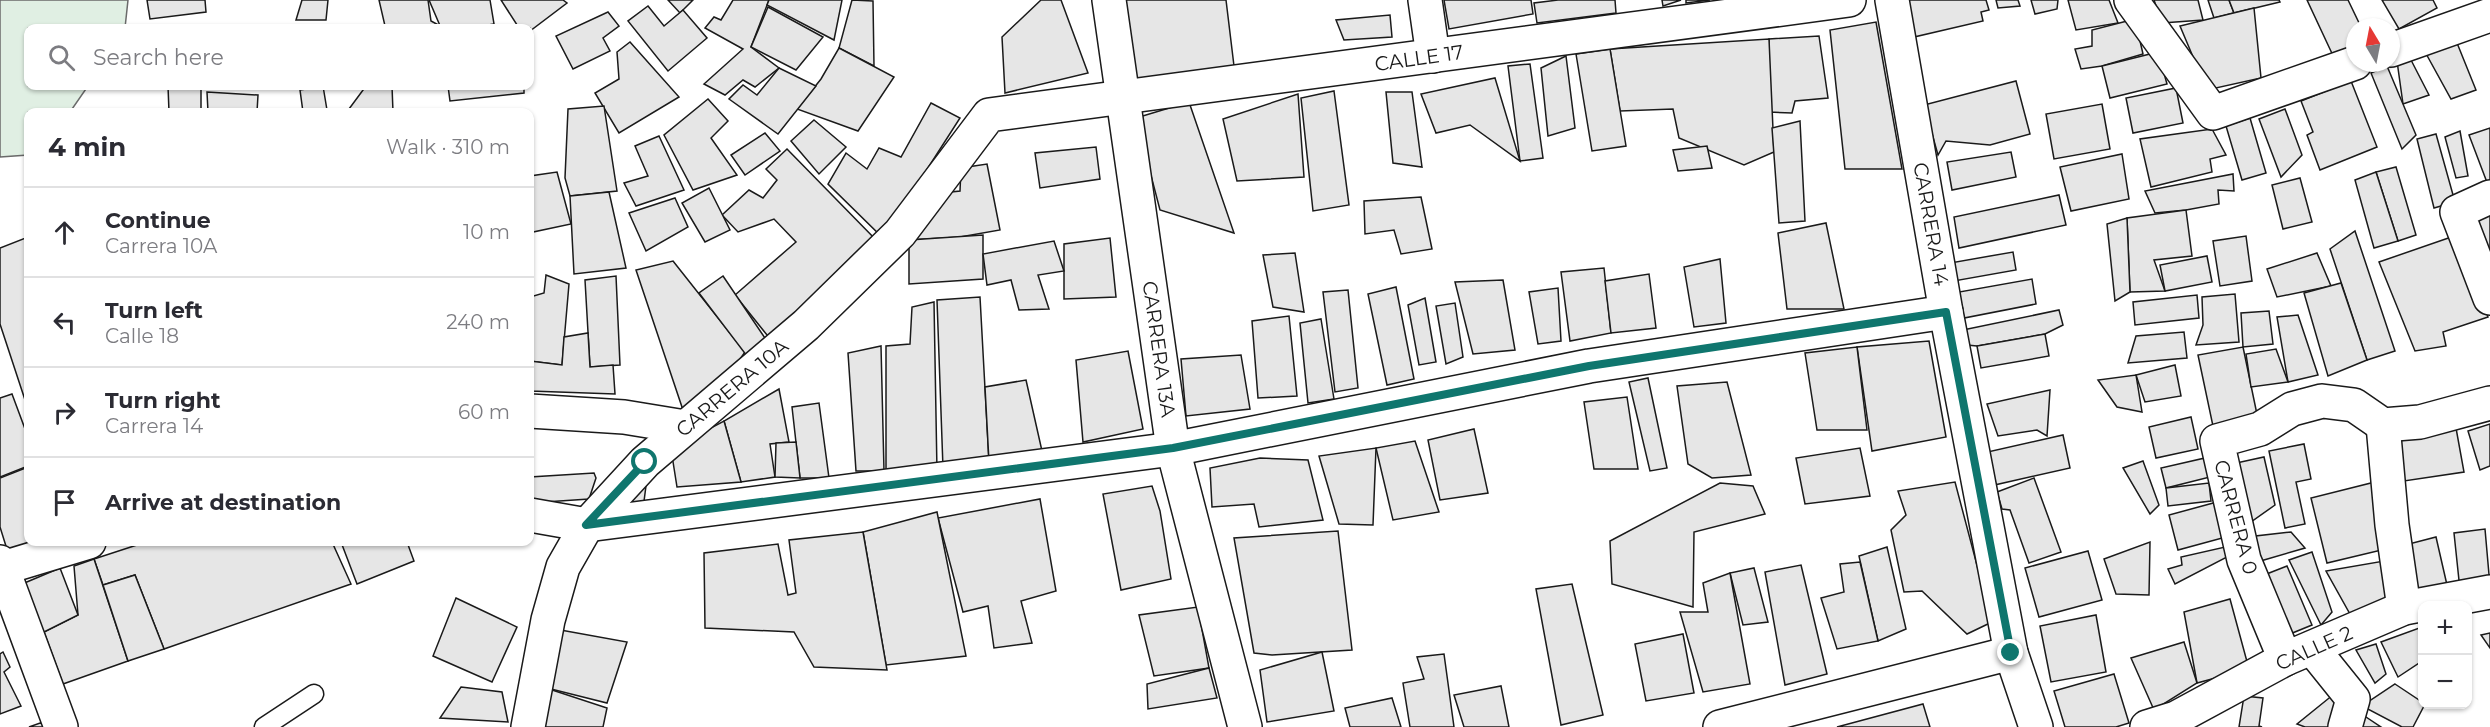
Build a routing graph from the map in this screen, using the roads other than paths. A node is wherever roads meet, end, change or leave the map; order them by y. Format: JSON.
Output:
{"nodes":[{"id":1,"x":1109,"y":0,"type":"edge"},
{"id":2,"x":1425,"y":0,"type":"edge"},
{"id":3,"x":1849,"y":0,"type":"edge"},
{"id":4,"x":1892,"y":0,"type":"edge"},
{"id":5,"x":2131,"y":0,"type":"edge"},
{"id":6,"x":1652,"y":13,"type":"edge"},
{"id":7,"x":2490,"y":15,"type":"edge"},
{"id":8,"x":2400,"y":47,"type":"edge"},
{"id":9,"x":1433,"y":56,"type":"junction"},
{"id":10,"x":2346,"y":66,"type":"edge"},
{"id":11,"x":1124,"y":97,"type":"junction"},
{"id":12,"x":989,"y":116,"type":"joint"},
{"id":13,"x":2490,"y":197,"type":"edge"},
{"id":14,"x":2490,"y":298,"type":"edge"},
{"id":15,"x":1946,"y":312,"type":"junction"},
{"id":16,"x":2490,"y":403,"type":"edge"},
{"id":17,"x":534,"y":411,"type":"edge"},
{"id":18,"x":2383,"y":425,"type":"junction"},
{"id":19,"x":685,"y":427,"type":"junction"},
{"id":20,"x":1173,"y":448,"type":"junction"},
{"id":21,"x":534,"y":516,"type":"edge"},
{"id":22,"x":586,"y":525,"type":"junction"},
{"id":23,"x":74,"y":546,"type":"edge"},
{"id":24,"x":1,"y":565,"type":"edge"},
{"id":25,"x":2490,"y":592,"type":"edge"},
{"id":26,"x":2404,"y":608,"type":"junction"},
{"id":27,"x":2011,"y":653,"type":"junction"},
{"id":28,"x":2298,"y":653,"type":"junction"},
{"id":29,"x":314,"y":694,"type":"dead end"},
{"id":30,"x":61,"y":727,"type":"edge"},
{"id":31,"x":264,"y":727,"type":"edge"},
{"id":32,"x":528,"y":727,"type":"edge"},
{"id":33,"x":1245,"y":727,"type":"edge"},
{"id":34,"x":1720,"y":727,"type":"edge"},
{"id":35,"x":2037,"y":727,"type":"edge"},
{"id":36,"x":2147,"y":727,"type":"edge"},
{"id":37,"x":2345,"y":727,"type":"edge"}],
"edges":[{"from":1,"to":11,"type":"street","name":"CARRERA 13A"},
{"from":2,"to":9,"type":"street"},
{"from":3,"to":6,"type":"street","name":"CALLE 17"},
{"from":4,"to":15,"type":"street","name":"CARRERA 14"},
{"from":5,"to":10,"type":"street"},
{"from":6,"to":9,"type":"street","name":"CALLE 17"},
{"from":7,"to":8,"type":"street"},
{"from":9,"to":11,"type":"street","name":"CALLE 17"},
{"from":11,"to":12,"type":"street","name":"CALLE 17"},
{"from":11,"to":20,"type":"street","name":"CARRERA 13A"},
{"from":12,"to":19,"type":"street","name":"CARRERA 10A"},
{"from":13,"to":14,"type":"street"},
{"from":15,"to":20,"type":"street"},
{"from":15,"to":27,"type":"street","name":"CARRERA 14"},
{"from":16,"to":18,"type":"street"},
{"from":17,"to":19,"type":"street"},
{"from":18,"to":26,"type":"street"},
{"from":18,"to":28,"type":"street","name":"CARRERA 0"},
{"from":19,"to":22,"type":"street","name":"CARRERA 10A"},
{"from":20,"to":22,"type":"street"},
{"from":20,"to":33,"type":"street","name":"CARRERA 13A"},
{"from":21,"to":22,"type":"street"},
{"from":22,"to":32,"type":"street","name":"CARRERA 10A"},
{"from":23,"to":24,"type":"street"},
{"from":24,"to":30,"type":"street"},
{"from":25,"to":26,"type":"street","name":"CALLE 2"},
{"from":26,"to":28,"type":"street","name":"CALLE 2"},
{"from":27,"to":34,"type":"street"},
{"from":27,"to":35,"type":"street","name":"CARRERA 14"},
{"from":28,"to":36,"type":"street","name":"CALLE 2"},
{"from":28,"to":37,"type":"street","name":"CARRERA 0"},
{"from":29,"to":31,"type":"lane"}]}
